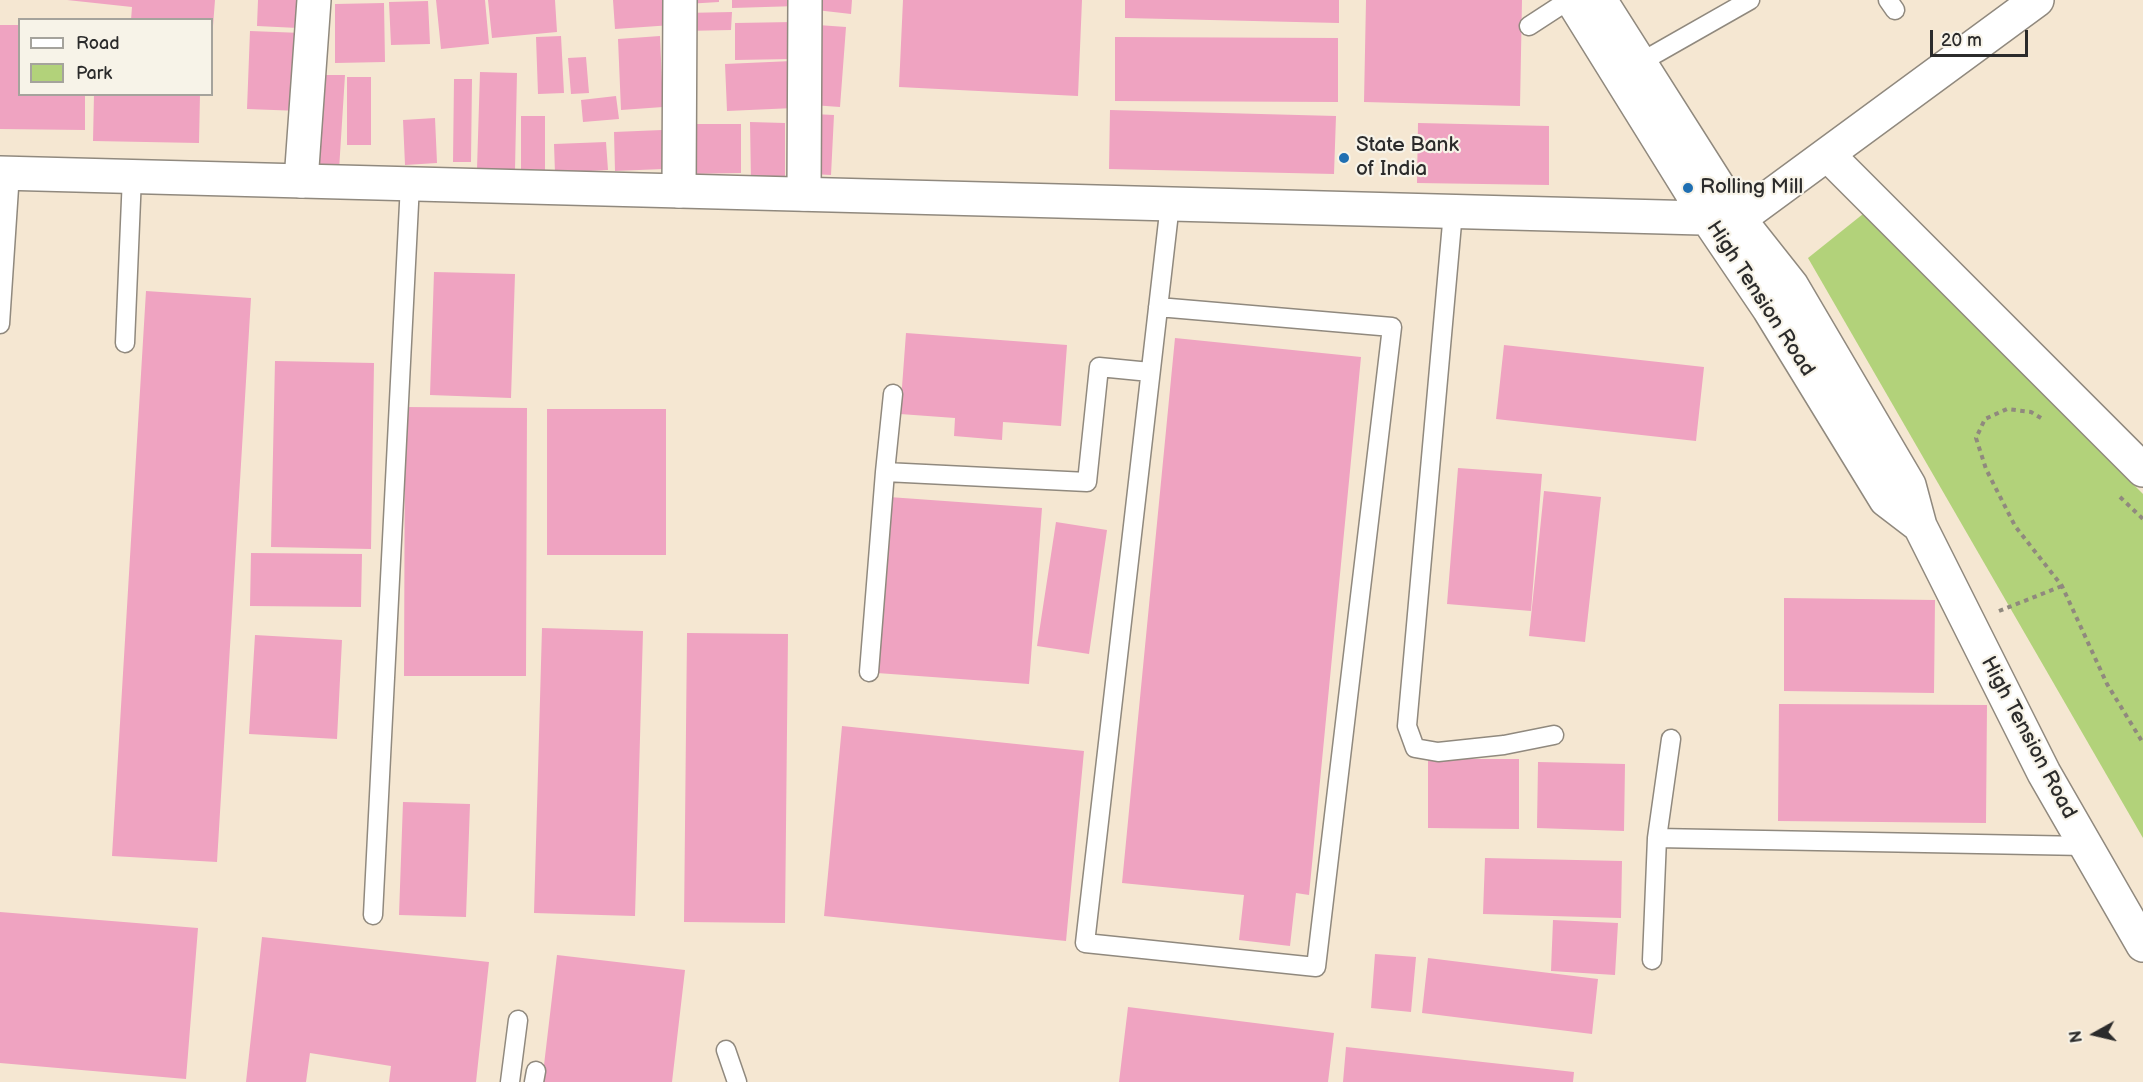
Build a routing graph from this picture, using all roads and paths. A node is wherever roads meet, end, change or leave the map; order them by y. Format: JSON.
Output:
{"nodes":[{"id":1,"x":314,"y":0,"type":"edge"},
{"id":2,"x":680,"y":0,"type":"edge"},
{"id":3,"x":806,"y":0,"type":"edge"},
{"id":4,"x":1570,"y":0,"type":"edge"},
{"id":5,"x":1600,"y":0,"type":"edge"},
{"id":6,"x":1750,"y":0,"type":"edge"},
{"id":7,"x":2037,"y":0,"type":"edge"},
{"id":8,"x":1529,"y":26,"type":"dead end"},
{"id":9,"x":1641,"y":62,"type":"junction"},
{"id":10,"x":1828,"y":155,"type":"junction"},
{"id":11,"x":5,"y":173,"type":"edge"},
{"id":12,"x":132,"y":176,"type":"junction"},
{"id":13,"x":301,"y":182,"type":"junction"},
{"id":14,"x":410,"y":184,"type":"junction"},
{"id":15,"x":679,"y":191,"type":"junction"},
{"id":16,"x":804,"y":194,"type":"junction"},
{"id":17,"x":1170,"y":204,"type":"junction"},
{"id":18,"x":1453,"y":212,"type":"junction"},
{"id":19,"x":1723,"y":219,"type":"junction"},
{"id":20,"x":1158,"y":307,"type":"junction"},
{"id":21,"x":0,"y":324,"type":"edge"},
{"id":22,"x":125,"y":344,"type":"dead end"},
{"id":23,"x":1150,"y":372,"type":"junction"},
{"id":24,"x":893,"y":394,"type":"dead end"},
{"id":25,"x":2051,"y":424,"type":"dead end"},
{"id":26,"x":2143,"y":470,"type":"edge"},
{"id":27,"x":885,"y":472,"type":"junction"},
{"id":28,"x":2115,"y":492,"type":"dead end"},
{"id":29,"x":2143,"y":519,"type":"edge"},
{"id":30,"x":2062,"y":586,"type":"junction"},
{"id":31,"x":1968,"y":623,"type":"junction"},
{"id":32,"x":869,"y":672,"type":"dead end"},
{"id":33,"x":1554,"y":735,"type":"dead end"},
{"id":34,"x":1671,"y":739,"type":"dead end"},
{"id":35,"x":2143,"y":743,"type":"edge"},
{"id":36,"x":1657,"y":838,"type":"junction"},
{"id":37,"x":2085,"y":846,"type":"junction"},
{"id":38,"x":373,"y":915,"type":"dead end"},
{"id":39,"x":2143,"y":945,"type":"edge"},
{"id":40,"x":1652,"y":960,"type":"dead end"},
{"id":41,"x":518,"y":1020,"type":"dead end"},
{"id":42,"x":726,"y":1050,"type":"dead end"},
{"id":43,"x":510,"y":1082,"type":"edge"},
{"id":44,"x":737,"y":1082,"type":"edge"}],
"edges":[{"from":1,"to":13,"type":"street"},
{"from":2,"to":15,"type":"street"},
{"from":3,"to":16,"type":"street"},
{"from":4,"to":8,"type":"lane"},
{"from":4,"to":19,"type":"street","name":"High Tension Road"},
{"from":5,"to":9,"type":"street","name":"High Tension Road"},
{"from":6,"to":9,"type":"lane"},
{"from":7,"to":10,"type":"street"},
{"from":9,"to":19,"type":"street","name":"High Tension Road"},
{"from":10,"to":19,"type":"street"},
{"from":10,"to":26,"type":"street"},
{"from":11,"to":12,"type":"street"},
{"from":11,"to":21,"type":"lane"},
{"from":12,"to":13,"type":"street"},
{"from":12,"to":22,"type":"lane"},
{"from":13,"to":14,"type":"street"},
{"from":14,"to":15,"type":"street"},
{"from":14,"to":38,"type":"lane"},
{"from":15,"to":16,"type":"street"},
{"from":16,"to":17,"type":"street"},
{"from":17,"to":18,"type":"street"},
{"from":17,"to":20,"type":"lane"},
{"from":18,"to":19,"type":"street"},
{"from":18,"to":33,"type":"lane"},
{"from":19,"to":31,"type":"street","name":"High Tension Road"},
{"from":20,"to":23,"type":"lane"},
{"from":20,"to":23,"type":"lane"},
{"from":23,"to":27,"type":"lane"},
{"from":24,"to":27,"type":"lane"},
{"from":25,"to":30,"type":"path"},
{"from":27,"to":32,"type":"lane"},
{"from":28,"to":29,"type":"path"},
{"from":30,"to":31,"type":"path"},
{"from":30,"to":35,"type":"path"},
{"from":31,"to":37,"type":"street","name":"High Tension Road"},
{"from":34,"to":36,"type":"lane"},
{"from":36,"to":37,"type":"lane"},
{"from":36,"to":40,"type":"lane"},
{"from":37,"to":39,"type":"street","name":"High Tension Road"},
{"from":41,"to":43,"type":"lane"},
{"from":42,"to":44,"type":"lane"}]}
